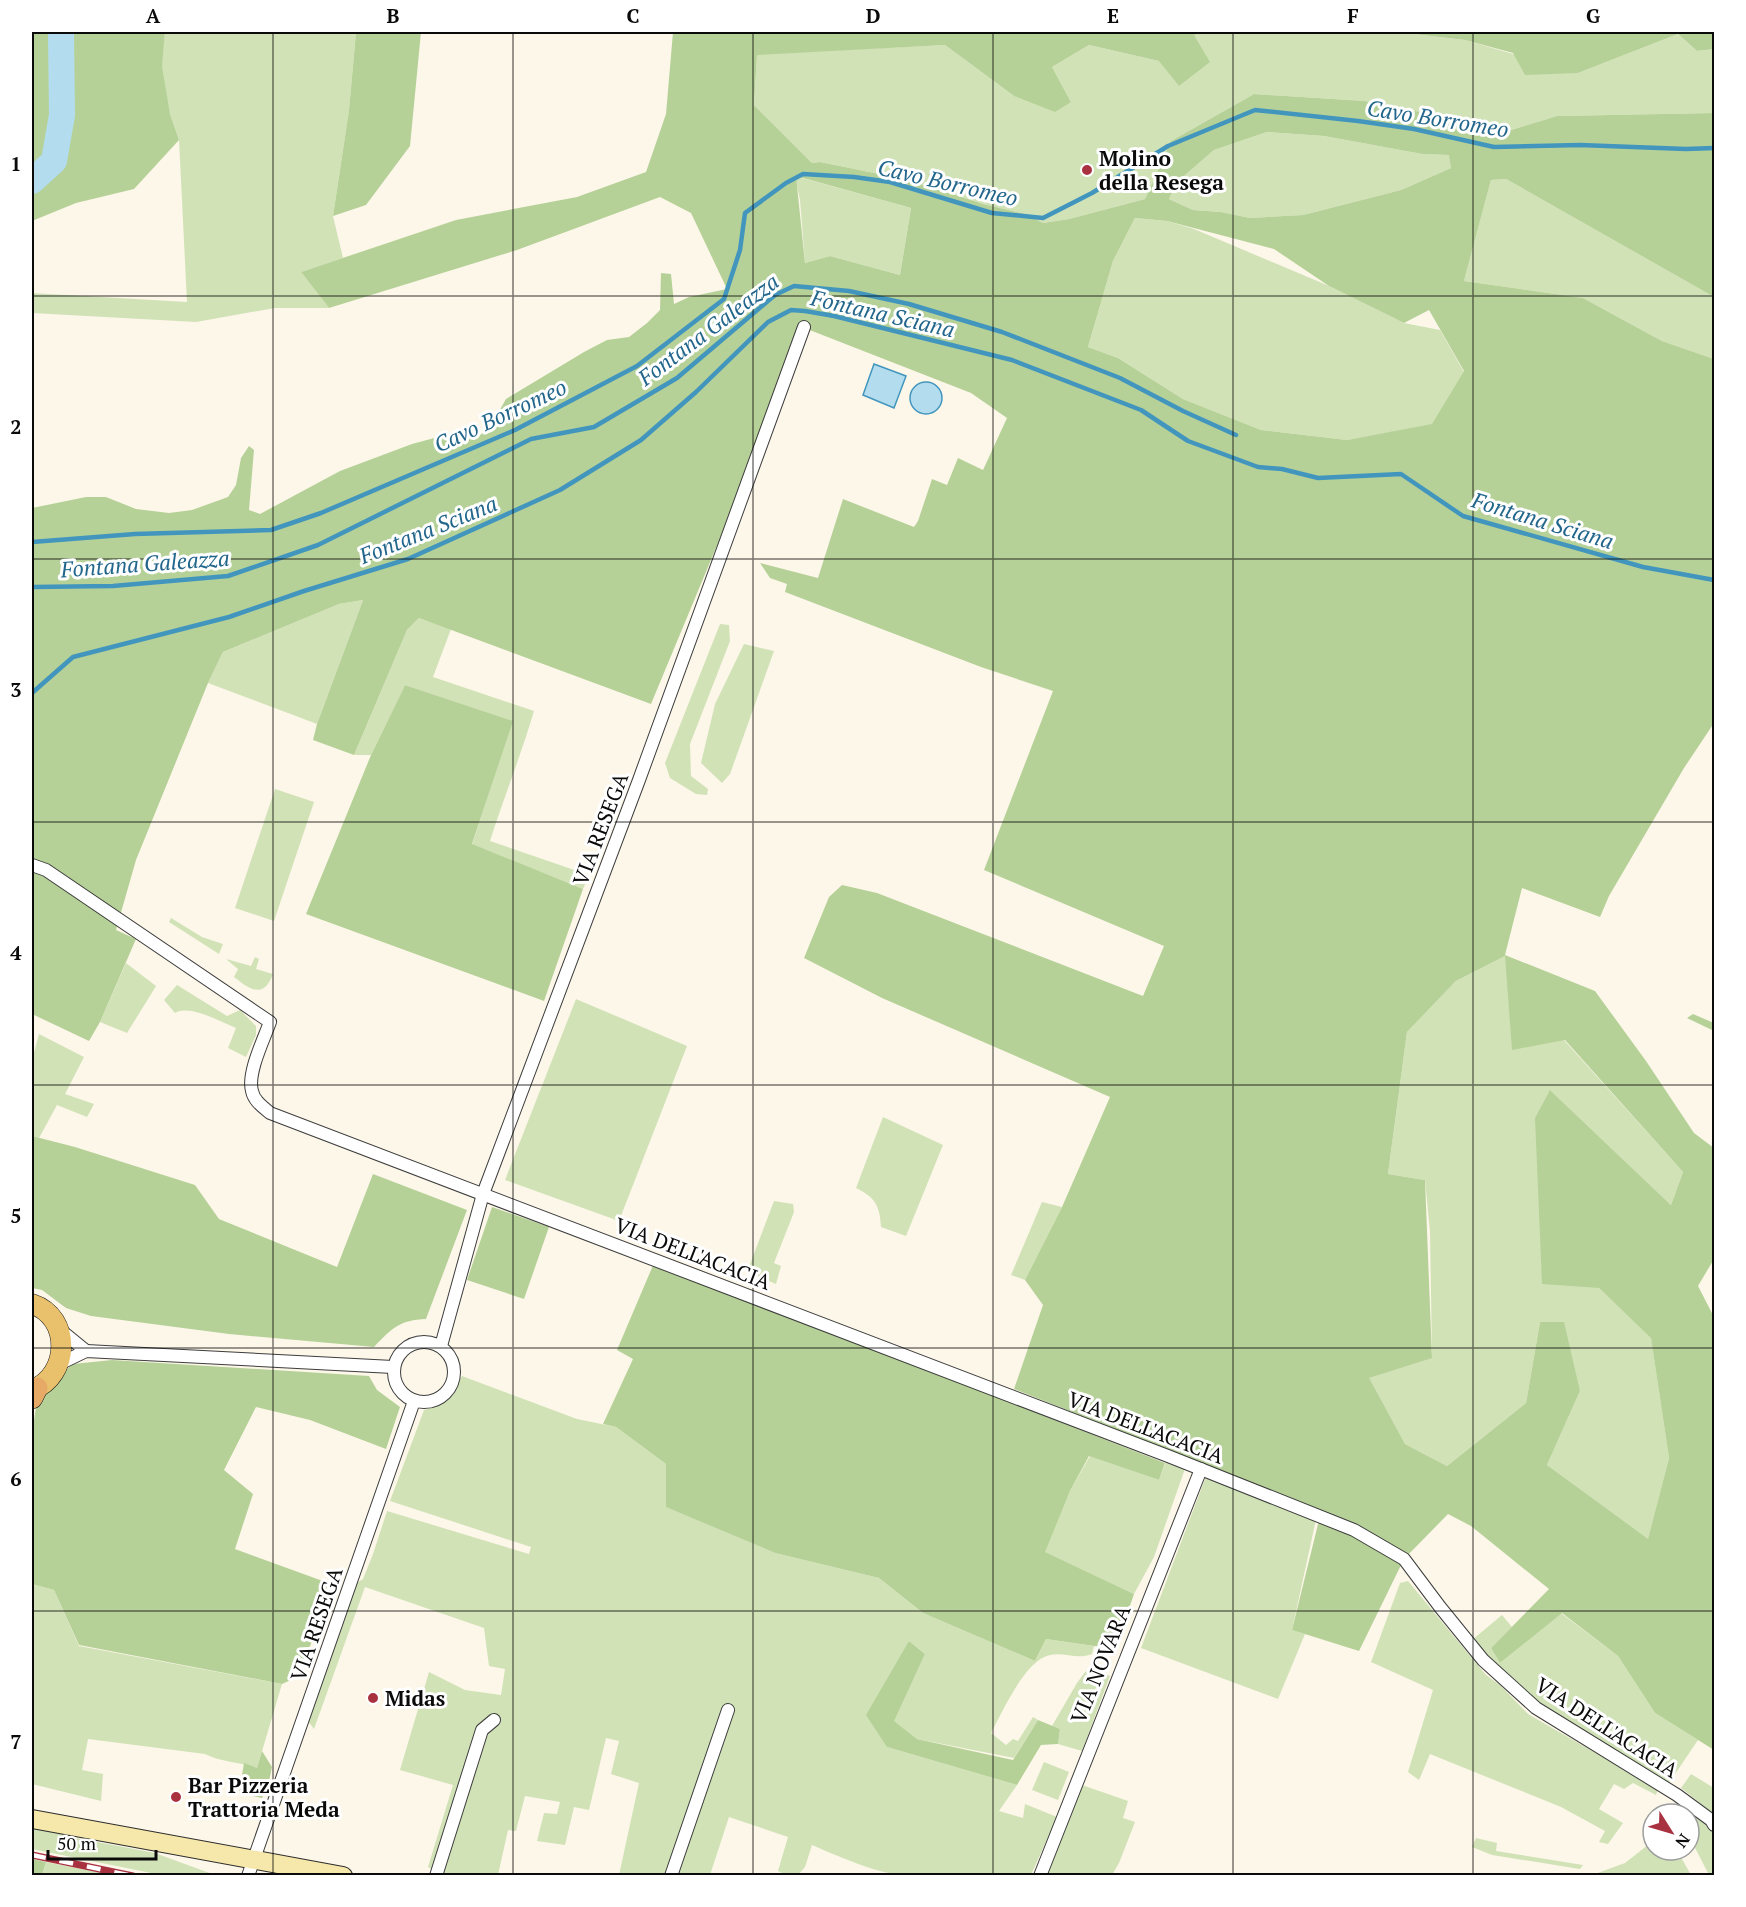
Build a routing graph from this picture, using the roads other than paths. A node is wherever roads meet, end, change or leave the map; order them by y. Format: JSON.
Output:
{"nodes":[{"id":1,"x":804,"y":327,"type":"dead end"},
{"id":2,"x":32,"y":866,"type":"edge"},
{"id":3,"x":483,"y":1194,"type":"junction"},
{"id":4,"x":32,"y":1304,"type":"edge"},
{"id":5,"x":58,"y":1327,"type":"junction"},
{"id":6,"x":441,"y":1346,"type":"junction"},
{"id":7,"x":86,"y":1351,"type":"junction"},
{"id":8,"x":59,"y":1365,"type":"junction"},
{"id":9,"x":393,"y":1367,"type":"junction"},
{"id":10,"x":34,"y":1392,"type":"edge"},
{"id":11,"x":414,"y":1401,"type":"junction"},
{"id":12,"x":1201,"y":1469,"type":"junction"},
{"id":13,"x":728,"y":1710,"type":"dead end"},
{"id":14,"x":494,"y":1720,"type":"dead end"},
{"id":15,"x":32,"y":1819,"type":"edge"},
{"id":16,"x":1714,"y":1825,"type":"edge"},
{"id":17,"x":251,"y":1868,"type":"edge"},
{"id":18,"x":343,"y":1875,"type":"edge"},
{"id":19,"x":436,"y":1875,"type":"edge"},
{"id":20,"x":671,"y":1875,"type":"edge"},
{"id":21,"x":1040,"y":1875,"type":"edge"}],
"edges":[{"from":1,"to":3,"type":"street","name":"VIA RESEGA"},
{"from":2,"to":3,"type":"street","name":"VIA DELL'ACACIA"},
{"from":3,"to":6,"type":"street","name":"VIA RESEGA"},
{"from":3,"to":12,"type":"street","name":"VIA DELL'ACACIA"},
{"from":4,"to":5,"type":"main road"},
{"from":5,"to":7,"type":"street"},
{"from":5,"to":8,"type":"main road"},
{"from":6,"to":9,"type":"street"},
{"from":6,"to":11,"type":"street"},
{"from":7,"to":8,"type":"street"},
{"from":7,"to":9,"type":"street"},
{"from":8,"to":10,"type":"main road"},
{"from":9,"to":11,"type":"street"},
{"from":11,"to":17,"type":"street","name":"VIA RESEGA"},
{"from":12,"to":16,"type":"street","name":"VIA DELL'ACACIA"},
{"from":12,"to":21,"type":"street","name":"VIA NOVARA"},
{"from":13,"to":20,"type":"street"},
{"from":14,"to":19,"type":"street"},
{"from":15,"to":17,"type":"main road"},
{"from":17,"to":18,"type":"main road"}]}
